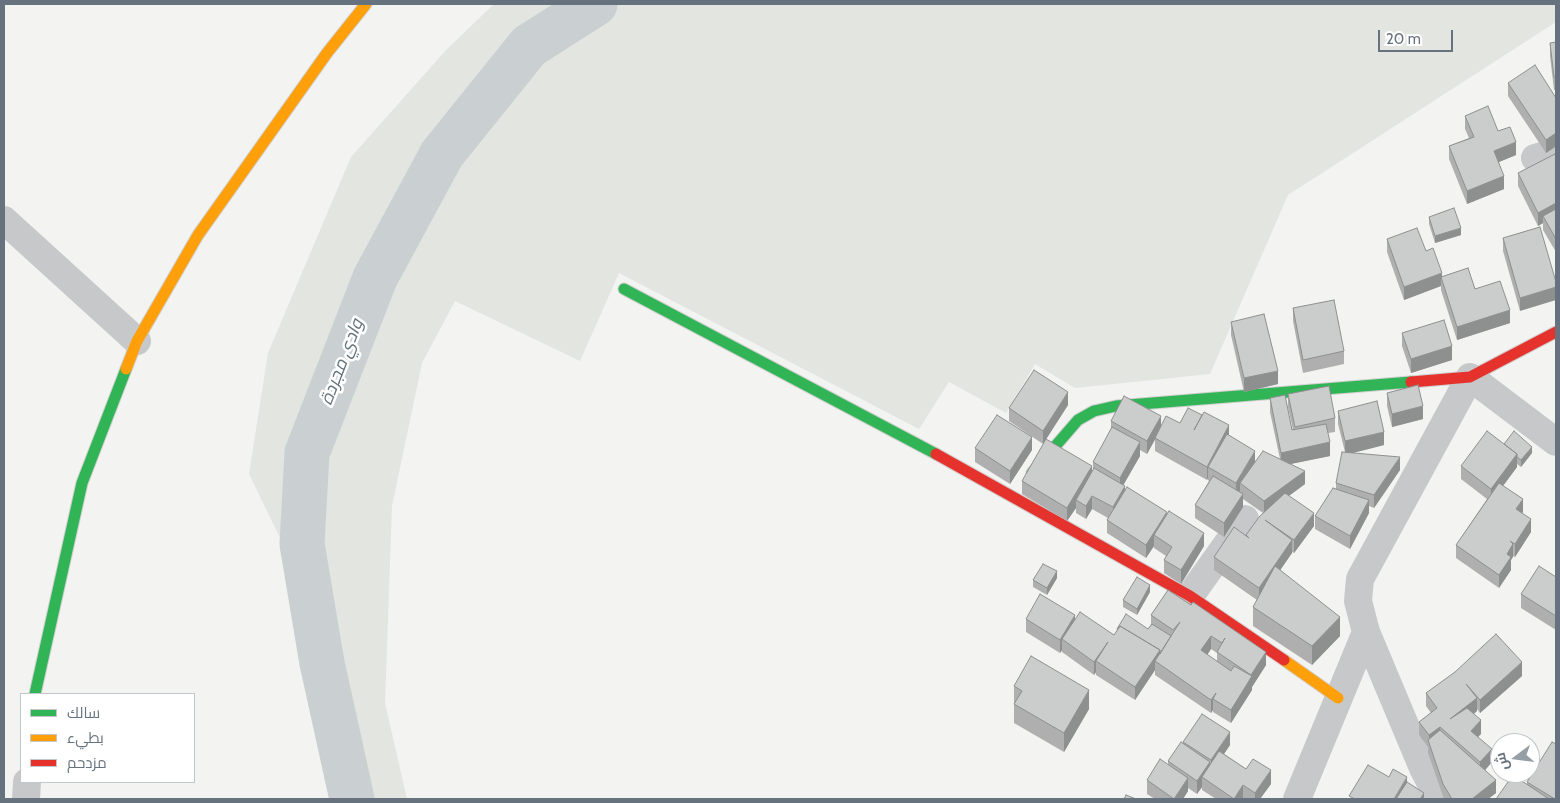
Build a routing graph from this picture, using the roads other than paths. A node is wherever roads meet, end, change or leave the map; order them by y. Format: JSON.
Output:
{"nodes":[{"id":1,"x":366,"y":4,"type":"edge"},
{"id":2,"x":4,"y":220,"type":"edge"},
{"id":3,"x":624,"y":289,"type":"dead end"},
{"id":4,"x":1556,"y":332,"type":"edge"},
{"id":5,"x":136,"y":341,"type":"junction"},
{"id":6,"x":1470,"y":377,"type":"junction"},
{"id":7,"x":1556,"y":442,"type":"edge"},
{"id":8,"x":1019,"y":488,"type":"junction"},
{"id":9,"x":1245,"y":519,"type":"dead end"},
{"id":10,"x":1190,"y":596,"type":"junction"},
{"id":11,"x":1366,"y":632,"type":"junction"},
{"id":12,"x":35,"y":693,"type":"edge"},
{"id":13,"x":1338,"y":698,"type":"junction"},
{"id":14,"x":27,"y":783,"type":"edge"},
{"id":15,"x":26,"y":799,"type":"edge"},
{"id":16,"x":1297,"y":799,"type":"edge"},
{"id":17,"x":1439,"y":799,"type":"edge"}],
"edges":[{"from":1,"to":5,"type":"street"},
{"from":2,"to":5,"type":"street"},
{"from":3,"to":8,"type":"street"},
{"from":4,"to":6,"type":"street"},
{"from":5,"to":12,"type":"street"},
{"from":6,"to":7,"type":"street"},
{"from":6,"to":8,"type":"street"},
{"from":6,"to":11,"type":"street"},
{"from":8,"to":10,"type":"street"},
{"from":9,"to":10,"type":"street"},
{"from":10,"to":13,"type":"street"},
{"from":11,"to":13,"type":"street"},
{"from":11,"to":17,"type":"street"},
{"from":13,"to":16,"type":"street"},
{"from":14,"to":15,"type":"street"}]}
